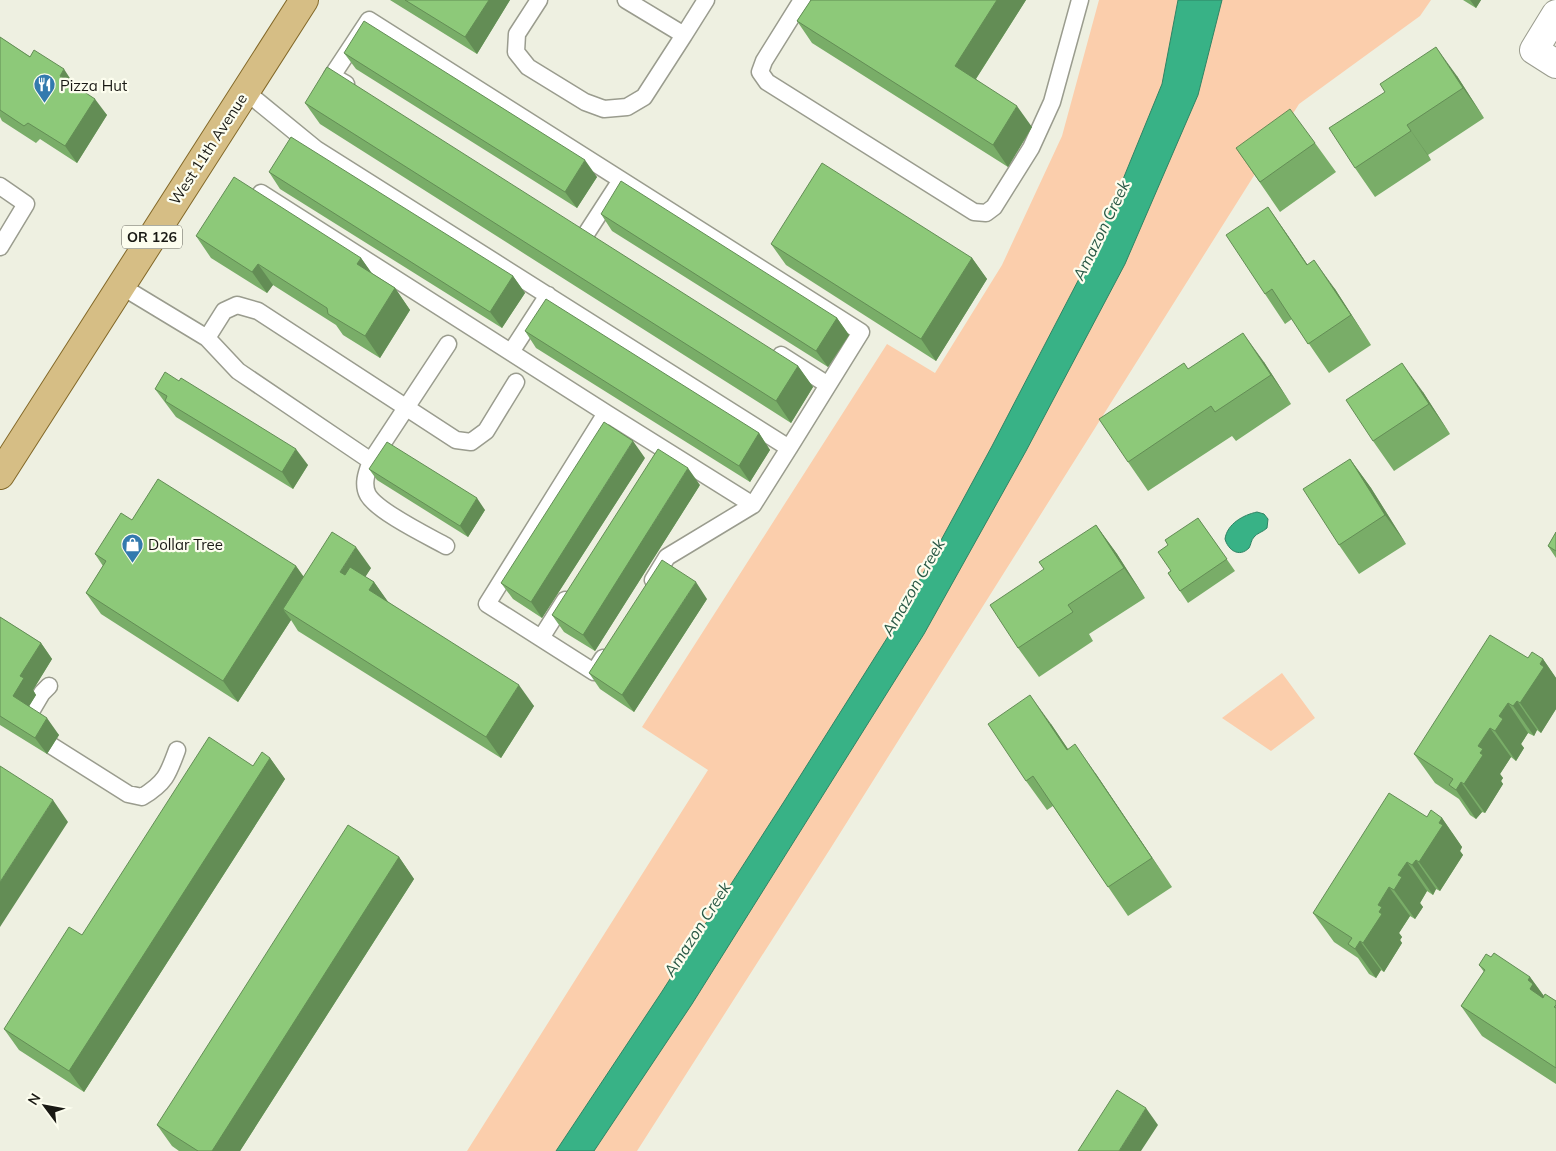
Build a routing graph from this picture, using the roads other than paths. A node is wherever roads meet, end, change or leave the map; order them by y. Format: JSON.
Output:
{"nodes":[{"id":1,"x":304,"y":0,"type":"edge"},
{"id":2,"x":539,"y":0,"type":"edge"},
{"id":3,"x":626,"y":0,"type":"edge"},
{"id":4,"x":706,"y":0,"type":"edge"},
{"id":5,"x":802,"y":0,"type":"edge"},
{"id":6,"x":1080,"y":0,"type":"edge"},
{"id":7,"x":1556,"y":14,"type":"edge"},
{"id":8,"x":684,"y":35,"type":"junction"},
{"id":9,"x":1545,"y":57,"type":"edge"},
{"id":10,"x":245,"y":91,"type":"junction"},
{"id":11,"x":358,"y":91,"type":"edge"},
{"id":12,"x":621,"y":180,"type":"junction"},
{"id":13,"x":0,"y":186,"type":"edge"},
{"id":14,"x":261,"y":193,"type":"edge"},
{"id":15,"x":570,"y":224,"type":"edge"},
{"id":16,"x":586,"y":234,"type":"junction"},
{"id":17,"x":603,"y":245,"type":"edge"},
{"id":18,"x":0,"y":247,"type":"edge"},
{"id":19,"x":121,"y":286,"type":"junction"},
{"id":20,"x":548,"y":295,"type":"junction"},
{"id":21,"x":207,"y":338,"type":"junction"},
{"id":22,"x":448,"y":344,"type":"dead end"},
{"id":23,"x":770,"y":348,"type":"edge"},
{"id":24,"x":511,"y":352,"type":"junction"},
{"id":25,"x":516,"y":382,"type":"dead end"},
{"id":26,"x":828,"y":385,"type":"junction"},
{"id":27,"x":407,"y":408,"type":"junction"},
{"id":28,"x":606,"y":413,"type":"junction"},
{"id":29,"x":660,"y":446,"type":"junction"},
{"id":30,"x":789,"y":448,"type":"junction"},
{"id":31,"x":371,"y":461,"type":"junction"},
{"id":32,"x":649,"y":463,"type":"edge"},
{"id":33,"x":0,"y":475,"type":"edge"},
{"id":34,"x":753,"y":505,"type":"junction"},
{"id":35,"x":446,"y":546,"type":"dead end"},
{"id":36,"x":572,"y":588,"type":"edge"},
{"id":37,"x":646,"y":590,"type":"edge"},
{"id":38,"x":541,"y":638,"type":"junction"},
{"id":39,"x":610,"y":647,"type":"edge"},
{"id":40,"x":49,"y":686,"type":"dead end"},
{"id":41,"x":29,"y":715,"type":"edge"},
{"id":42,"x":52,"y":746,"type":"dead end"},
{"id":43,"x":177,"y":750,"type":"dead end"}],
"edges":[{"from":1,"to":10,"type":"main road","name":"West 11th Avenue","number":"OR 126"},
{"from":2,"to":8,"type":"lane"},
{"from":3,"to":8,"type":"lane"},
{"from":4,"to":8,"type":"lane"},
{"from":5,"to":6,"type":"lane"},
{"from":7,"to":9,"type":"street"},
{"from":10,"to":19,"type":"main road","name":"West 11th Avenue","number":"OR 126"},
{"from":10,"to":20,"type":"lane"},
{"from":11,"to":12,"type":"lane"},
{"from":12,"to":16,"type":"lane"},
{"from":12,"to":26,"type":"lane"},
{"from":13,"to":18,"type":"lane"},
{"from":14,"to":24,"type":"lane"},
{"from":15,"to":16,"type":"lane"},
{"from":16,"to":17,"type":"lane"},
{"from":19,"to":21,"type":"lane"},
{"from":19,"to":33,"type":"main road","name":"West 11th Avenue","number":"OR 126"},
{"from":20,"to":24,"type":"lane"},
{"from":20,"to":30,"type":"lane"},
{"from":21,"to":27,"type":"lane"},
{"from":21,"to":31,"type":"lane"},
{"from":22,"to":27,"type":"lane"},
{"from":23,"to":26,"type":"lane"},
{"from":24,"to":28,"type":"lane"},
{"from":25,"to":27,"type":"lane"},
{"from":26,"to":30,"type":"lane"},
{"from":27,"to":31,"type":"lane"},
{"from":28,"to":29,"type":"lane"},
{"from":28,"to":38,"type":"lane"},
{"from":29,"to":32,"type":"lane"},
{"from":29,"to":34,"type":"lane"},
{"from":30,"to":34,"type":"lane"},
{"from":31,"to":35,"type":"lane"},
{"from":34,"to":37,"type":"lane"},
{"from":36,"to":38,"type":"lane"},
{"from":38,"to":39,"type":"lane"},
{"from":40,"to":41,"type":"lane"},
{"from":42,"to":43,"type":"lane"}]}
